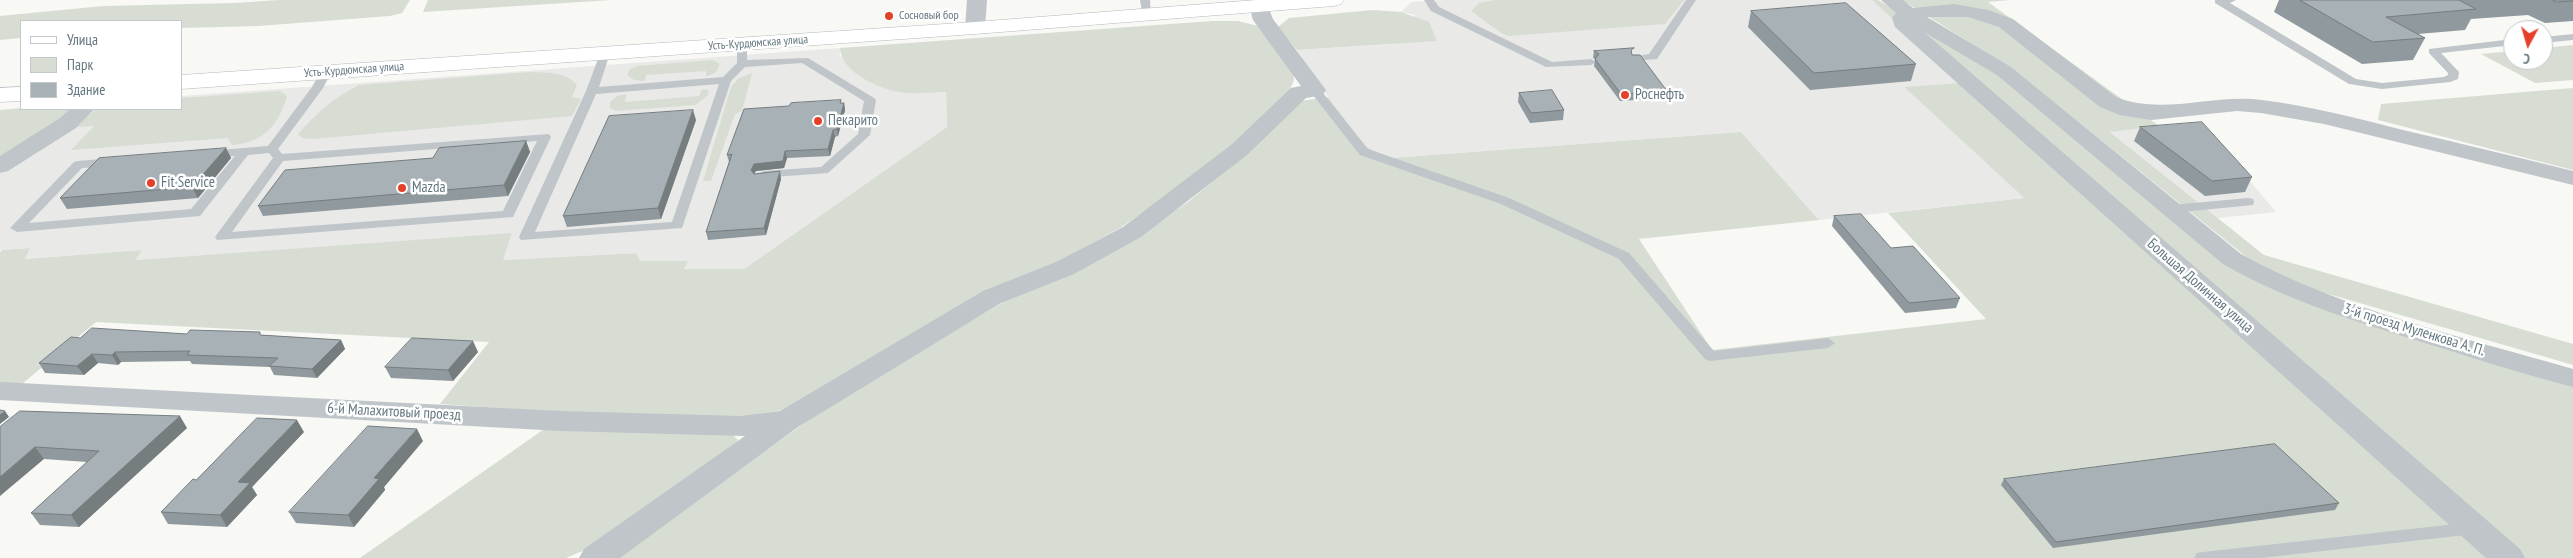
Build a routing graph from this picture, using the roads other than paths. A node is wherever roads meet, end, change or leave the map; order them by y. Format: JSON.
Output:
{"nodes":[{"id":1,"x":977,"y":0,"type":"edge"},
{"id":2,"x":1334,"y":0,"type":"edge"},
{"id":3,"x":1429,"y":0,"type":"edge"},
{"id":4,"x":1691,"y":0,"type":"edge"},
{"id":5,"x":2218,"y":0,"type":"edge"},
{"id":6,"x":2231,"y":0,"type":"edge"},
{"id":7,"x":1259,"y":6,"type":"junction"},
{"id":8,"x":1900,"y":7,"type":"edge"},
{"id":9,"x":1146,"y":8,"type":"edge"},
{"id":10,"x":975,"y":28,"type":"junction"},
{"id":11,"x":2573,"y":37,"type":"edge"},
{"id":12,"x":2553,"y":39,"type":"edge"},
{"id":13,"x":2503,"y":43,"type":"edge"},
{"id":14,"x":805,"y":50,"type":"junction"},
{"id":15,"x":606,"y":53,"type":"junction"},
{"id":16,"x":742,"y":54,"type":"junction"},
{"id":17,"x":1636,"y":59,"type":"edge"},
{"id":18,"x":1591,"y":62,"type":"dead end"},
{"id":19,"x":326,"y":71,"type":"junction"},
{"id":20,"x":726,"y":80,"type":"junction"},
{"id":21,"x":182,"y":82,"type":"edge"},
{"id":22,"x":1315,"y":90,"type":"junction"},
{"id":23,"x":592,"y":91,"type":"junction"},
{"id":24,"x":20,"y":94,"type":"edge"},
{"id":25,"x":0,"y":95,"type":"edge"},
{"id":26,"x":81,"y":110,"type":"edge"},
{"id":27,"x":245,"y":152,"type":"junction"},
{"id":28,"x":276,"y":154,"type":"junction"},
{"id":29,"x":196,"y":155,"type":"edge"},
{"id":30,"x":127,"y":161,"type":"edge"},
{"id":31,"x":0,"y":166,"type":"edge"},
{"id":32,"x":760,"y":176,"type":"edge"},
{"id":33,"x":2573,"y":178,"type":"edge"},
{"id":34,"x":2248,"y":202,"type":"dead end"},
{"id":35,"x":2172,"y":210,"type":"junction"},
{"id":36,"x":1828,"y":343,"type":"dead end"},
{"id":37,"x":2573,"y":378,"type":"edge"},
{"id":38,"x":0,"y":391,"type":"edge"},
{"id":39,"x":787,"y":420,"type":"junction"},
{"id":40,"x":2474,"y":528,"type":"junction"},
{"id":41,"x":596,"y":558,"type":"edge"},
{"id":42,"x":2203,"y":558,"type":"edge"},
{"id":43,"x":2508,"y":558,"type":"edge"}],
"edges":[{"from":1,"to":10,"type":"street"},
{"from":2,"to":7,"type":"main road","name":"Усть-Курдюмская улица"},
{"from":3,"to":18,"type":"lane"},
{"from":4,"to":17,"type":"lane"},
{"from":5,"to":6,"type":"lane"},
{"from":5,"to":13,"type":"lane"},
{"from":7,"to":9,"type":"main road","name":"Усть-Курдюмская улица"},
{"from":7,"to":22,"type":"street"},
{"from":8,"to":33,"type":"street"},
{"from":8,"to":35,"type":"street"},
{"from":8,"to":40,"type":"street","name":"Большая Долинная улица"},
{"from":9,"to":10,"type":"main road","name":"Усть-Курдюмская улица"},
{"from":10,"to":14,"type":"main road","name":"Усть-Курдюмская улица"},
{"from":11,"to":12,"type":"lane"},
{"from":14,"to":16,"type":"main road","name":"Усть-Курдюмская улица"},
{"from":14,"to":32,"type":"lane"},
{"from":15,"to":16,"type":"main road","name":"Усть-Курдюмская улица"},
{"from":15,"to":19,"type":"main road","name":"Усть-Курдюмская улица"},
{"from":15,"to":23,"type":"lane"},
{"from":16,"to":20,"type":"lane"},
{"from":19,"to":21,"type":"main road","name":"Усть-Курдюмская улица"},
{"from":19,"to":28,"type":"lane"},
{"from":20,"to":23,"type":"lane"},
{"from":20,"to":23,"type":"lane"},
{"from":22,"to":36,"type":"lane"},
{"from":22,"to":39,"type":"street"},
{"from":24,"to":25,"type":"main road"},
{"from":26,"to":31,"type":"street"},
{"from":27,"to":28,"type":"lane"},
{"from":27,"to":29,"type":"lane"},
{"from":27,"to":30,"type":"lane"},
{"from":28,"to":28,"type":"lane"},
{"from":34,"to":35,"type":"lane"},
{"from":35,"to":37,"type":"street","name":"3-й проезд Муленкова А. П."},
{"from":38,"to":39,"type":"street","name":"6-й Малахитовый проезд"},
{"from":39,"to":41,"type":"street"},
{"from":40,"to":42,"type":"lane"},
{"from":40,"to":43,"type":"street","name":"Большая Долинная улица"}]}
